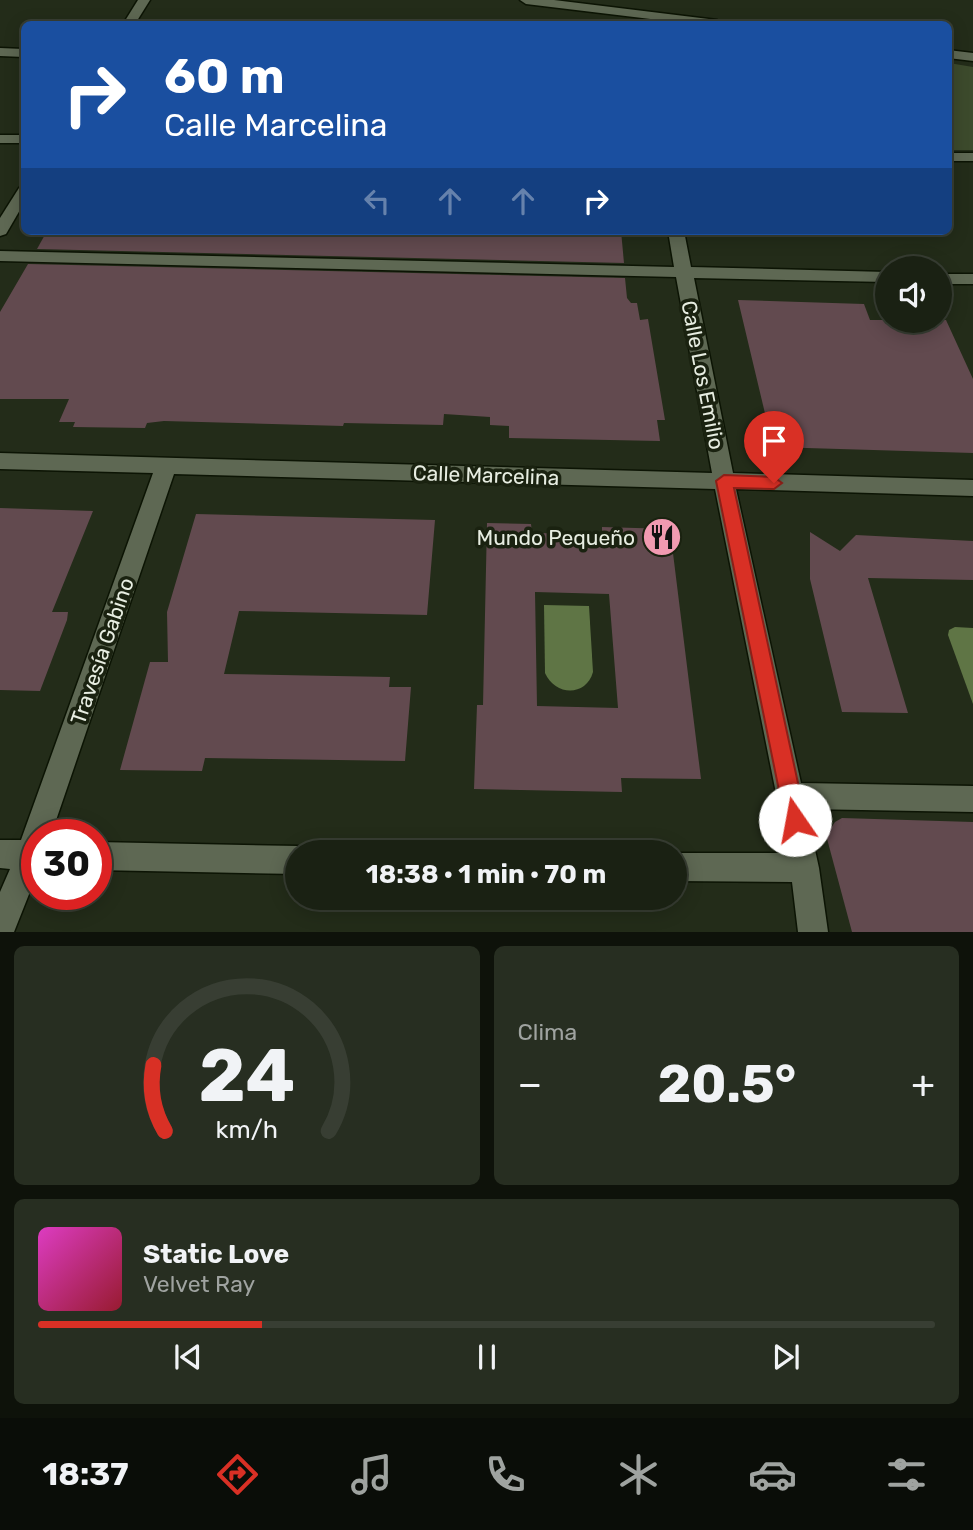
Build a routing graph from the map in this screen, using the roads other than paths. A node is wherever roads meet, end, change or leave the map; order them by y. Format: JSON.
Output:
{"nodes":[{"id":1,"x":144,"y":0,"type":"edge"},
{"id":2,"x":526,"y":0,"type":"edge"},
{"id":3,"x":650,"y":0,"type":"edge"},
{"id":4,"x":639,"y":20,"type":"edge"},
{"id":5,"x":131,"y":21,"type":"edge"},
{"id":6,"x":658,"y":21,"type":"edge"},
{"id":7,"x":0,"y":52,"type":"edge"},
{"id":8,"x":21,"y":53,"type":"edge"},
{"id":9,"x":952,"y":54,"type":"edge"},
{"id":10,"x":973,"y":57,"type":"edge"},
{"id":11,"x":0,"y":139,"type":"edge"},
{"id":12,"x":21,"y":139,"type":"edge"},
{"id":13,"x":952,"y":157,"type":"edge"},
{"id":14,"x":973,"y":157,"type":"edge"},
{"id":15,"x":21,"y":196,"type":"edge"},
{"id":16,"x":0,"y":231,"type":"edge"},
{"id":17,"x":677,"y":235,"type":"edge"},
{"id":18,"x":0,"y":256,"type":"edge"},
{"id":19,"x":683,"y":272,"type":"junction"},
{"id":20,"x":875,"y":277,"type":"edge"},
{"id":21,"x":952,"y":279,"type":"edge"},
{"id":22,"x":973,"y":279,"type":"edge"},
{"id":23,"x":0,"y":461,"type":"edge"},
{"id":24,"x":166,"y":467,"type":"junction"},
{"id":25,"x":724,"y":481,"type":"junction"},
{"id":26,"x":973,"y":488,"type":"edge"},
{"id":27,"x":790,"y":796,"type":"junction"},
{"id":28,"x":973,"y":799,"type":"edge"},
{"id":29,"x":44,"y":819,"type":"edge"},
{"id":30,"x":21,"y":849,"type":"edge"},
{"id":31,"x":0,"y":854,"type":"edge"},
{"id":32,"x":112,"y":856,"type":"edge"},
{"id":33,"x":285,"y":860,"type":"edge"},
{"id":34,"x":687,"y":867,"type":"edge"},
{"id":35,"x":805,"y":869,"type":"junction"},
{"id":36,"x":21,"y":879,"type":"edge"},
{"id":37,"x":0,"y":929,"type":"edge"},
{"id":38,"x":813,"y":932,"type":"edge"}],
"edges":[{"from":1,"to":5,"type":"street"},
{"from":2,"to":4,"type":"street"},
{"from":3,"to":4,"type":"street"},
{"from":4,"to":6,"type":"street"},
{"from":7,"to":8,"type":"street"},
{"from":9,"to":10,"type":"street"},
{"from":11,"to":12,"type":"street"},
{"from":13,"to":14,"type":"street"},
{"from":15,"to":16,"type":"street"},
{"from":17,"to":19,"type":"street","name":"Calle Los Emilio"},
{"from":18,"to":19,"type":"street"},
{"from":19,"to":20,"type":"street"},
{"from":19,"to":25,"type":"street","name":"Calle Los Emilio"},
{"from":21,"to":22,"type":"street"},
{"from":23,"to":24,"type":"street","name":"Calle Marcelina"},
{"from":24,"to":25,"type":"street","name":"Calle Marcelina"},
{"from":24,"to":29,"type":"street","name":"Travesía Gabino"},
{"from":25,"to":26,"type":"street","name":"Calle Marcelina"},
{"from":25,"to":27,"type":"street","name":"Calle Los Emilio"},
{"from":27,"to":28,"type":"street"},
{"from":27,"to":35,"type":"street","name":"Calle Los Emilio"},
{"from":30,"to":31,"type":"street"},
{"from":32,"to":33,"type":"street"},
{"from":34,"to":35,"type":"street"},
{"from":35,"to":38,"type":"street","name":"Calle Los Emilio"},
{"from":36,"to":37,"type":"street","name":"Travesía Gabino"}]}
